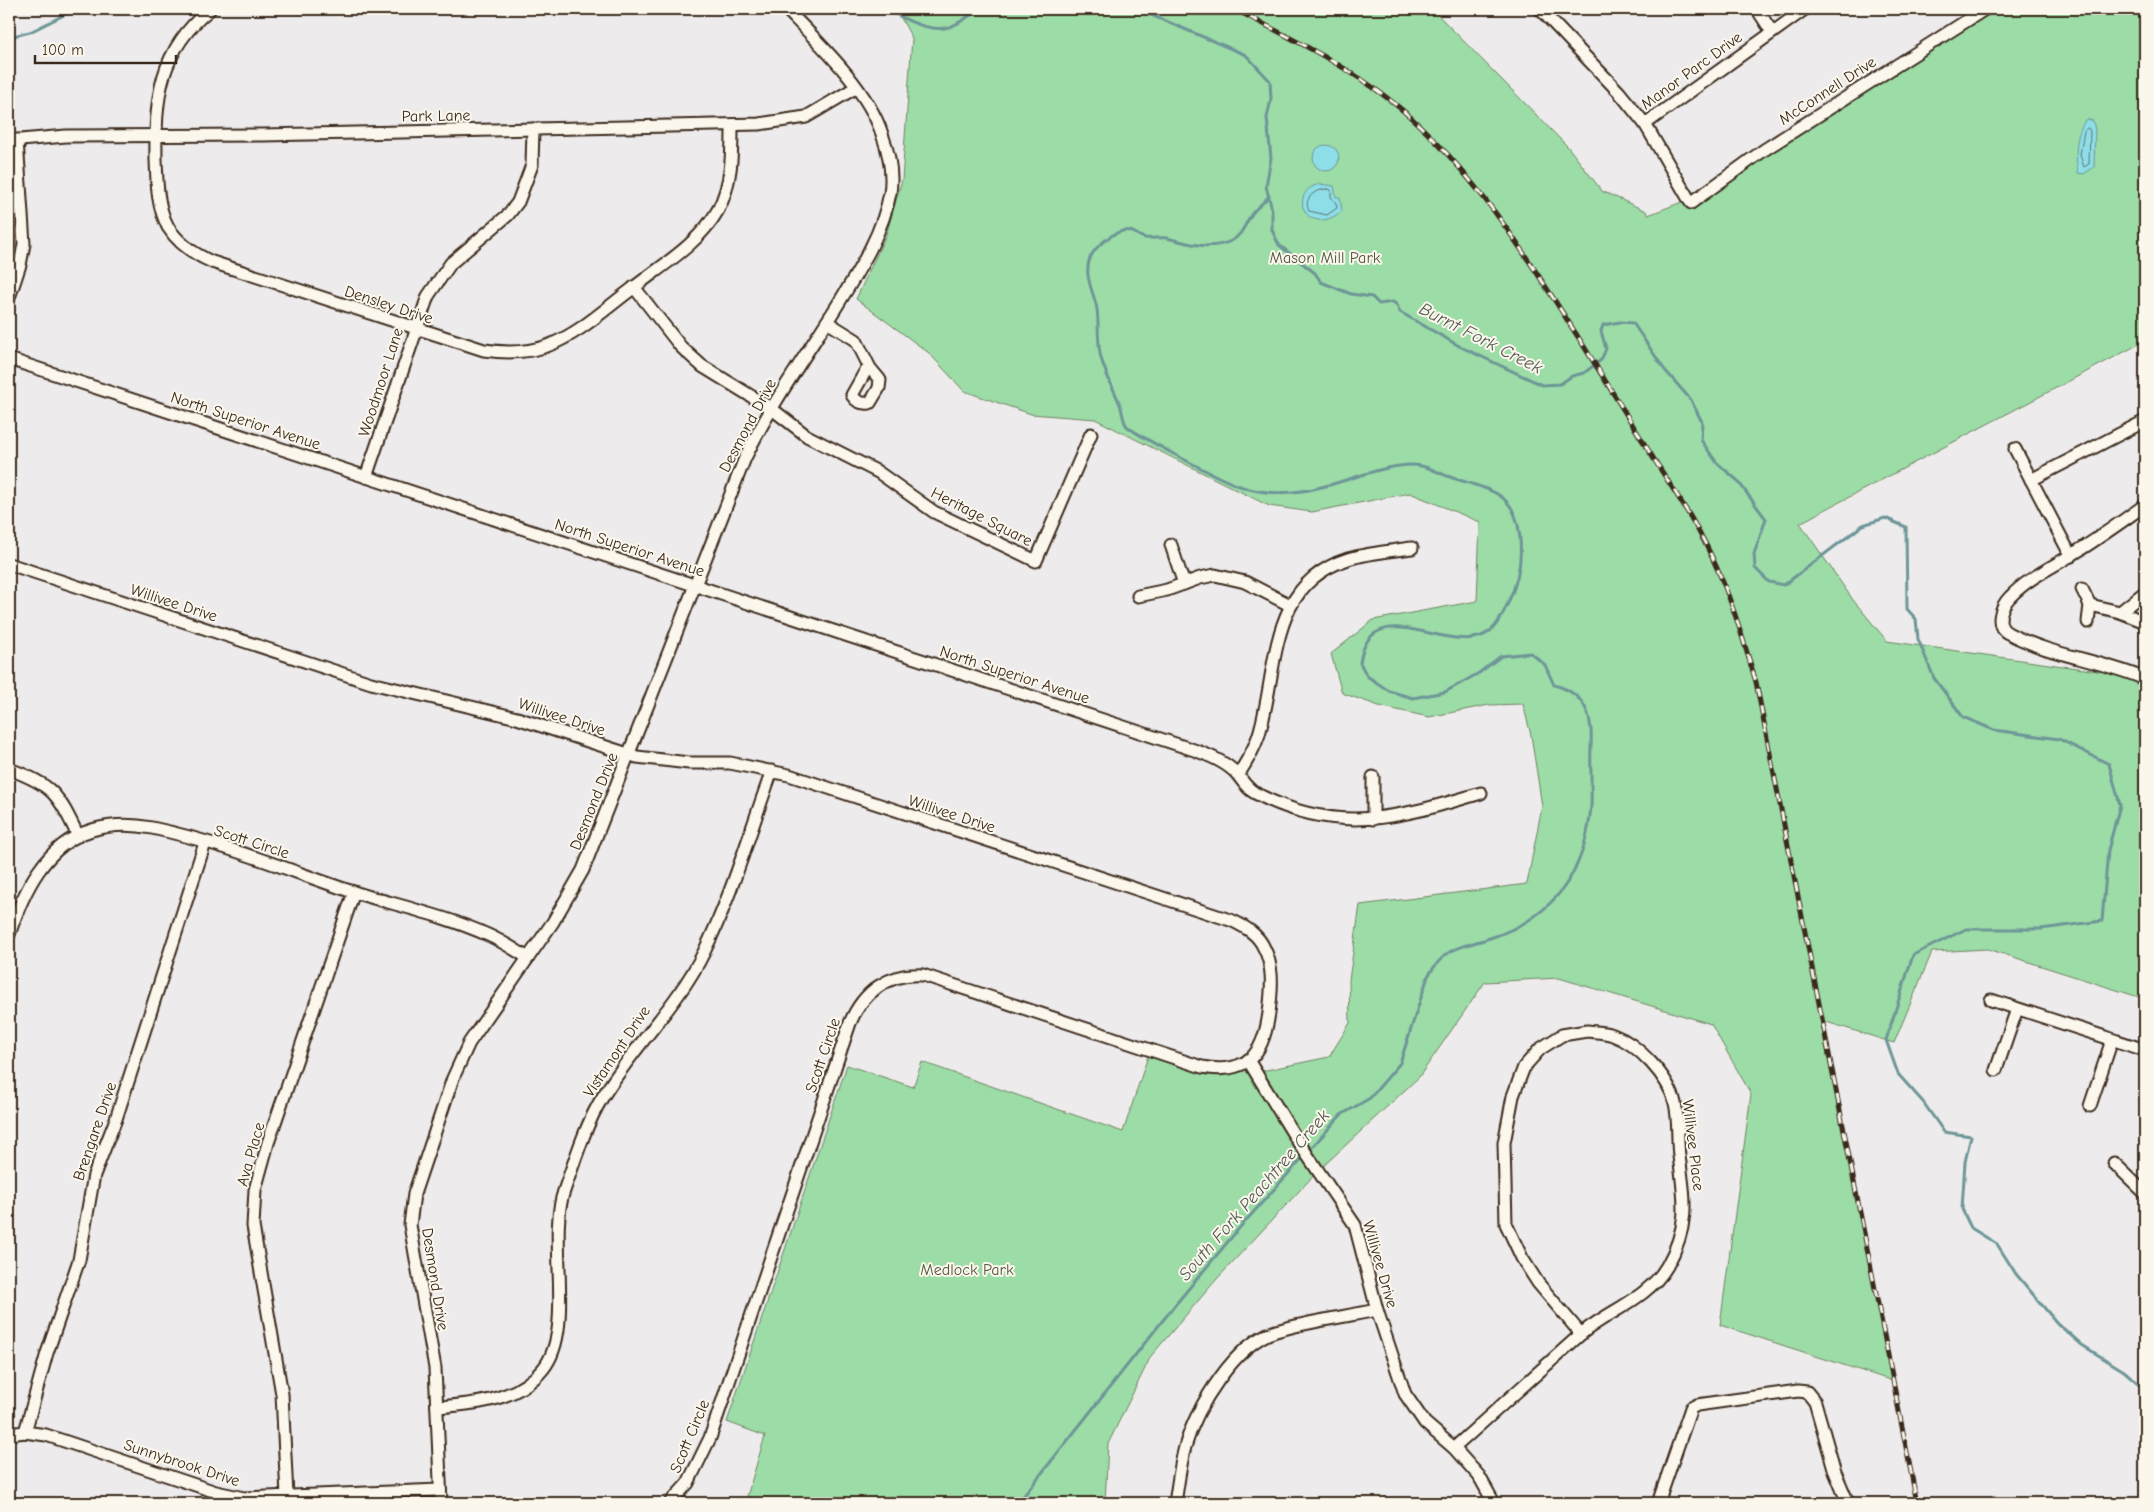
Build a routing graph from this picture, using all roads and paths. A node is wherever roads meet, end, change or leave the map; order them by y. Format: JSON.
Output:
{"nodes":[{"id":1,"x":210,"y":9,"type":"edge"},
{"id":2,"x":786,"y":9,"type":"edge"},
{"id":3,"x":1540,"y":9,"type":"edge"},
{"id":4,"x":1757,"y":9,"type":"edge"},
{"id":5,"x":1805,"y":9,"type":"edge"},
{"id":6,"x":1985,"y":9,"type":"edge"},
{"id":7,"x":1772,"y":32,"type":"junction"},
{"id":8,"x":855,"y":88,"type":"junction"},
{"id":9,"x":1645,"y":124,"type":"junction"},
{"id":10,"x":732,"y":125,"type":"junction"},
{"id":11,"x":533,"y":129,"type":"junction"},
{"id":12,"x":156,"y":136,"type":"junction"},
{"id":13,"x":13,"y":140,"type":"edge"},
{"id":14,"x":634,"y":286,"type":"junction"},
{"id":15,"x":9,"y":298,"type":"edge"},
{"id":16,"x":827,"y":322,"type":"junction"},
{"id":17,"x":415,"y":329,"type":"junction"},
{"id":18,"x":9,"y":360,"type":"edge"},
{"id":19,"x":870,"y":368,"type":"dead end"},
{"id":20,"x":772,"y":409,"type":"junction"},
{"id":21,"x":2145,"y":421,"type":"edge"},
{"id":22,"x":1091,"y":434,"type":"dead end"},
{"id":23,"x":2015,"y":449,"type":"dead end"},
{"id":24,"x":366,"y":477,"type":"junction"},
{"id":25,"x":2031,"y":480,"type":"junction"},
{"id":26,"x":2145,"y":504,"type":"edge"},
{"id":27,"x":1171,"y":545,"type":"dead end"},
{"id":28,"x":1412,"y":548,"type":"dead end"},
{"id":29,"x":2071,"y":556,"type":"junction"},
{"id":30,"x":9,"y":564,"type":"edge"},
{"id":31,"x":1184,"y":584,"type":"junction"},
{"id":32,"x":694,"y":586,"type":"junction"},
{"id":33,"x":2082,"y":589,"type":"dead end"},
{"id":34,"x":2145,"y":592,"type":"edge"},
{"id":35,"x":1138,"y":596,"type":"dead end"},
{"id":36,"x":1290,"y":605,"type":"junction"},
{"id":37,"x":2090,"y":605,"type":"junction"},
{"id":38,"x":2120,"y":612,"type":"junction"},
{"id":39,"x":2088,"y":622,"type":"dead end"},
{"id":40,"x":2145,"y":622,"type":"edge"},
{"id":41,"x":2145,"y":679,"type":"edge"},
{"id":42,"x":629,"y":755,"type":"junction"},
{"id":43,"x":9,"y":769,"type":"edge"},
{"id":44,"x":772,"y":771,"type":"junction"},
{"id":45,"x":1238,"y":775,"type":"junction"},
{"id":46,"x":1372,"y":777,"type":"dead end"},
{"id":47,"x":1481,"y":793,"type":"dead end"},
{"id":48,"x":1373,"y":819,"type":"junction"},
{"id":49,"x":78,"y":836,"type":"junction"},
{"id":50,"x":205,"y":843,"type":"junction"},
{"id":51,"x":354,"y":892,"type":"junction"},
{"id":52,"x":9,"y":935,"type":"edge"},
{"id":53,"x":528,"y":958,"type":"junction"},
{"id":54,"x":1991,"y":1000,"type":"dead end"},
{"id":55,"x":2017,"y":1009,"type":"junction"},
{"id":56,"x":2112,"y":1040,"type":"junction"},
{"id":57,"x":2145,"y":1050,"type":"edge"},
{"id":58,"x":1248,"y":1060,"type":"junction"},
{"id":59,"x":1996,"y":1070,"type":"dead end"},
{"id":60,"x":2090,"y":1106,"type":"dead end"},
{"id":61,"x":2114,"y":1163,"type":"dead end"},
{"id":62,"x":2145,"y":1193,"type":"edge"},
{"id":63,"x":1377,"y":1310,"type":"junction"},
{"id":64,"x":1580,"y":1334,"type":"junction"},
{"id":65,"x":437,"y":1407,"type":"junction"},
{"id":66,"x":25,"y":1432,"type":"junction"},
{"id":67,"x":9,"y":1434,"type":"edge"},
{"id":68,"x":1454,"y":1448,"type":"junction"},
{"id":69,"x":440,"y":1490,"type":"junction"},
{"id":70,"x":287,"y":1496,"type":"junction"},
{"id":71,"x":441,"y":1503,"type":"edge"},
{"id":72,"x":670,"y":1503,"type":"edge"},
{"id":73,"x":1175,"y":1503,"type":"edge"},
{"id":74,"x":1494,"y":1503,"type":"edge"},
{"id":75,"x":1658,"y":1503,"type":"edge"},
{"id":76,"x":1848,"y":1503,"type":"edge"}],
"edges":[{"from":1,"to":12,"type":"street","name":"Densley Drive"},
{"from":2,"to":8,"type":"street","name":"Desmond Drive"},
{"from":3,"to":9,"type":"street"},
{"from":4,"to":7,"type":"street"},
{"from":5,"to":7,"type":"street","name":"Manor Parc Drive"},
{"from":6,"to":9,"type":"street","name":"McConnell Drive"},
{"from":7,"to":9,"type":"street","name":"Manor Parc Drive"},
{"from":8,"to":10,"type":"street","name":"Park Lane"},
{"from":8,"to":16,"type":"street","name":"Desmond Drive"},
{"from":10,"to":11,"type":"street","name":"Park Lane"},
{"from":10,"to":14,"type":"street","name":"Densley Drive"},
{"from":11,"to":12,"type":"street","name":"Park Lane"},
{"from":11,"to":17,"type":"street","name":"Woodmoor Lane"},
{"from":12,"to":13,"type":"street","name":"Park Lane"},
{"from":12,"to":17,"type":"street","name":"Densley Drive"},
{"from":13,"to":15,"type":"street"},
{"from":14,"to":17,"type":"street","name":"Densley Drive"},
{"from":14,"to":20,"type":"street"},
{"from":16,"to":19,"type":"street"},
{"from":16,"to":20,"type":"street","name":"Desmond Drive"},
{"from":17,"to":24,"type":"street","name":"Woodmoor Lane"},
{"from":18,"to":24,"type":"street","name":"North Superior Avenue"},
{"from":20,"to":22,"type":"street","name":"Heritage Square"},
{"from":20,"to":32,"type":"street","name":"Desmond Drive"},
{"from":21,"to":25,"type":"street"},
{"from":23,"to":25,"type":"street"},
{"from":24,"to":32,"type":"street","name":"North Superior Avenue"},
{"from":25,"to":29,"type":"street"},
{"from":26,"to":29,"type":"street"},
{"from":27,"to":31,"type":"street"},
{"from":28,"to":36,"type":"street"},
{"from":29,"to":41,"type":"street"},
{"from":30,"to":42,"type":"street","name":"Willivee Drive"},
{"from":31,"to":35,"type":"street"},
{"from":31,"to":36,"type":"street"},
{"from":32,"to":42,"type":"street","name":"Desmond Drive"},
{"from":32,"to":45,"type":"street","name":"North Superior Avenue"},
{"from":33,"to":37,"type":"street"},
{"from":34,"to":38,"type":"street"},
{"from":36,"to":45,"type":"street"},
{"from":37,"to":38,"type":"street"},
{"from":37,"to":39,"type":"street"},
{"from":38,"to":40,"type":"street"},
{"from":42,"to":44,"type":"street","name":"Willivee Drive"},
{"from":42,"to":53,"type":"street","name":"Desmond Drive"},
{"from":43,"to":49,"type":"street"},
{"from":44,"to":58,"type":"street","name":"Willivee Drive"},
{"from":44,"to":65,"type":"street","name":"Vistamont Drive"},
{"from":45,"to":48,"type":"street","name":"North Superior Avenue"},
{"from":46,"to":48,"type":"street"},
{"from":47,"to":48,"type":"street","name":"North Superior Avenue"},
{"from":49,"to":50,"type":"street","name":"Scott Circle"},
{"from":49,"to":52,"type":"street","name":"Scott Circle"},
{"from":50,"to":51,"type":"street","name":"Scott Circle"},
{"from":50,"to":66,"type":"street","name":"Brengare Drive"},
{"from":51,"to":53,"type":"street","name":"Scott Circle"},
{"from":51,"to":70,"type":"street","name":"Ava Place"},
{"from":53,"to":65,"type":"street","name":"Desmond Drive"},
{"from":54,"to":55,"type":"street"},
{"from":55,"to":56,"type":"street"},
{"from":55,"to":59,"type":"street"},
{"from":56,"to":57,"type":"street"},
{"from":56,"to":60,"type":"street"},
{"from":58,"to":63,"type":"street","name":"Willivee Drive"},
{"from":58,"to":72,"type":"street","name":"Scott Circle"},
{"from":61,"to":62,"type":"street"},
{"from":63,"to":68,"type":"street","name":"Willivee Drive"},
{"from":63,"to":73,"type":"street"},
{"from":64,"to":64,"type":"street","name":"Willivee Place"},
{"from":64,"to":68,"type":"street","name":"Willivee Place"},
{"from":65,"to":69,"type":"street","name":"Desmond Drive"},
{"from":66,"to":67,"type":"street","name":"Sunnybrook Drive"},
{"from":66,"to":70,"type":"street","name":"Sunnybrook Drive"},
{"from":68,"to":74,"type":"street","name":"Willivee Drive"},
{"from":69,"to":70,"type":"street","name":"Sunnybrook Drive"},
{"from":69,"to":71,"type":"street","name":"Desmond Drive"},
{"from":75,"to":76,"type":"street"}]}
